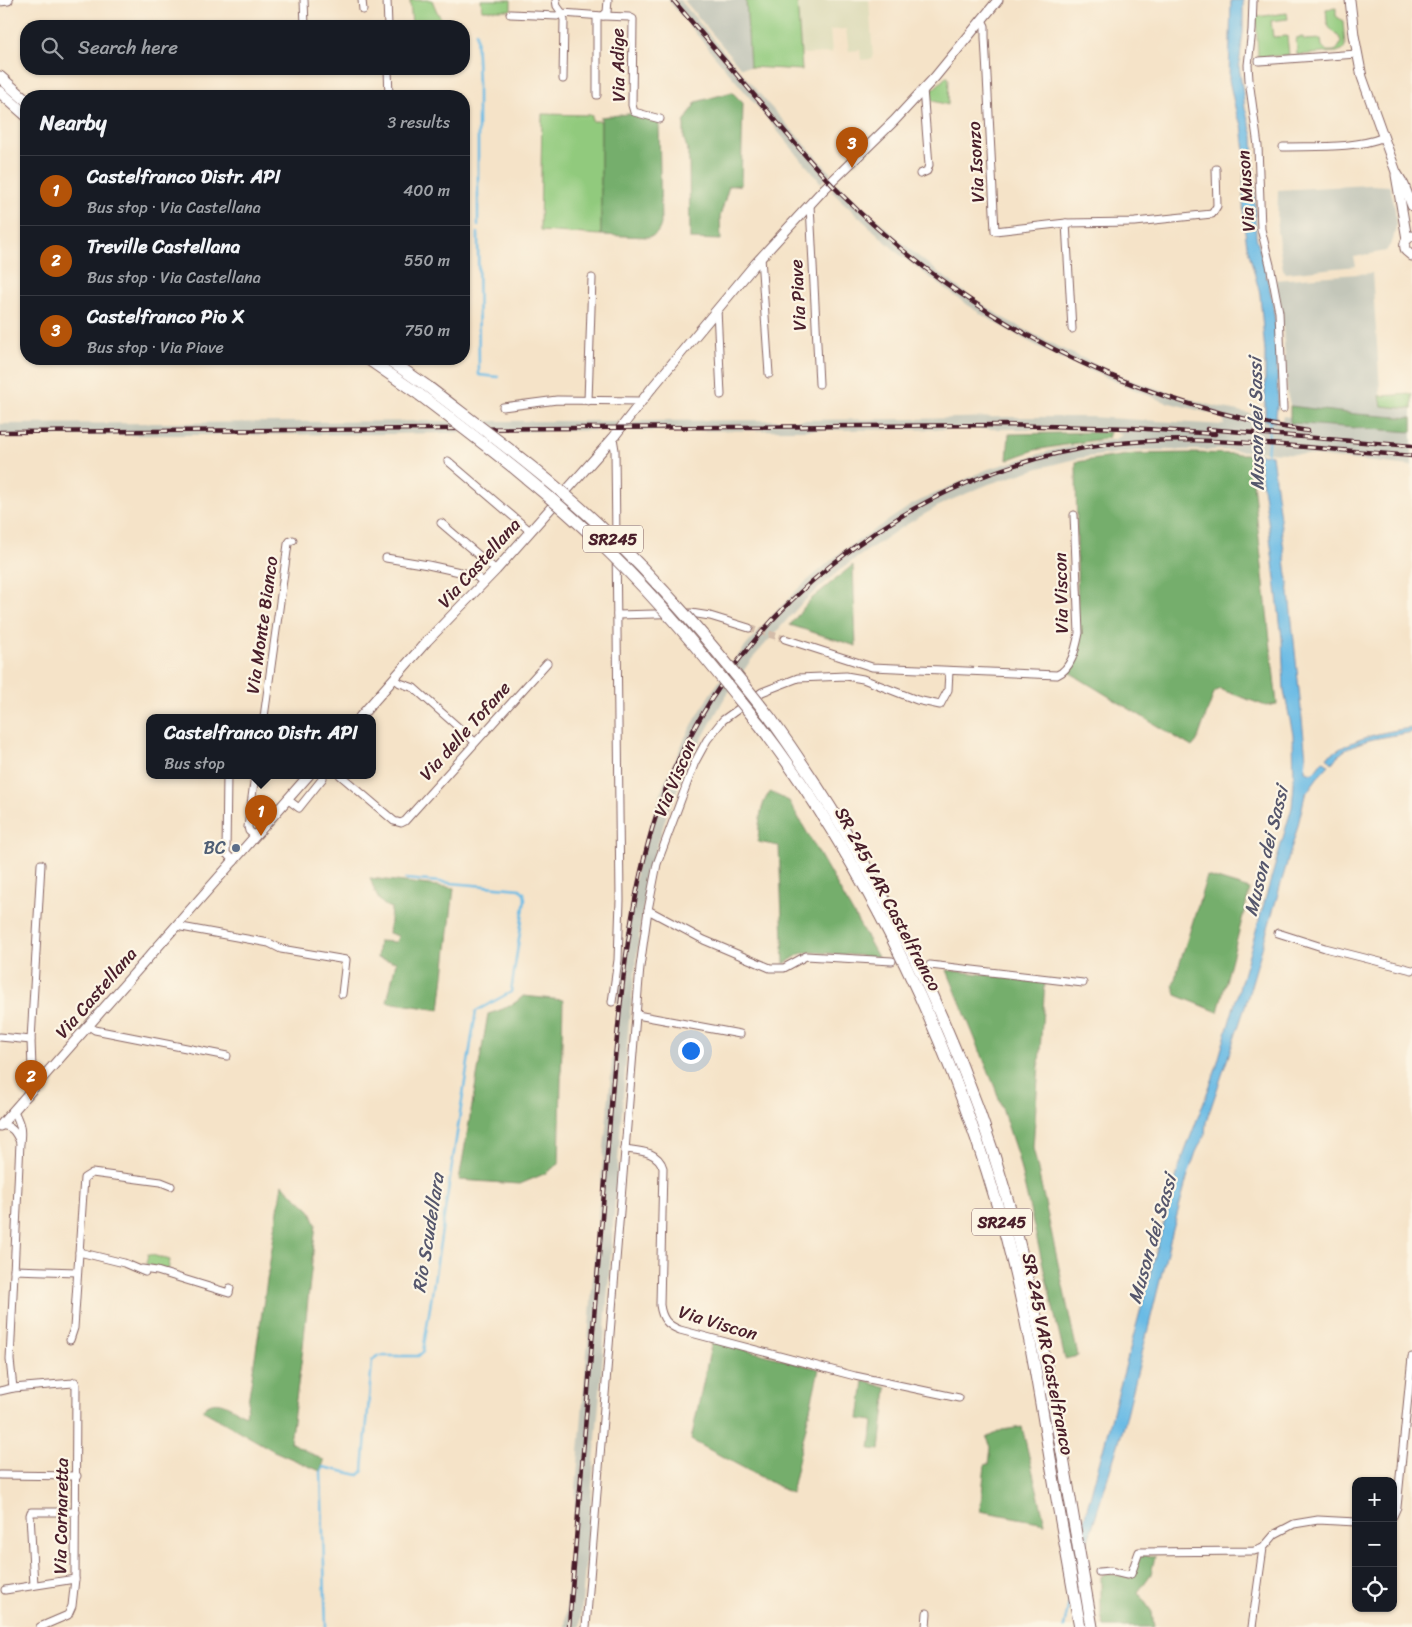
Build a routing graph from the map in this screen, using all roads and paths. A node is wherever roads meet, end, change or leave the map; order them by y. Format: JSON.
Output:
{"nodes":[{"id":1,"x":8,"y":0,"type":"edge"},
{"id":2,"x":304,"y":0,"type":"edge"},
{"id":3,"x":362,"y":0,"type":"edge"},
{"id":4,"x":387,"y":0,"type":"edge"},
{"id":5,"x":556,"y":0,"type":"edge"},
{"id":6,"x":608,"y":0,"type":"edge"},
{"id":7,"x":998,"y":0,"type":"edge"},
{"id":8,"x":1253,"y":0,"type":"edge"},
{"id":9,"x":1350,"y":0,"type":"edge"},
{"id":10,"x":0,"y":1,"type":"edge"},
{"id":11,"x":363,"y":10,"type":"dead end"},
{"id":12,"x":562,"y":13,"type":"junction"},
{"id":13,"x":510,"y":14,"type":"dead end"},
{"id":14,"x":600,"y":16,"type":"junction"},
{"id":15,"x":305,"y":20,"type":"edge"},
{"id":16,"x":388,"y":20,"type":"edge"},
{"id":17,"x":982,"y":20,"type":"junction"},
{"id":18,"x":1357,"y":54,"type":"junction"},
{"id":19,"x":1259,"y":61,"type":"dead end"},
{"id":20,"x":388,"y":75,"type":"edge"},
{"id":21,"x":0,"y":77,"type":"edge"},
{"id":22,"x":563,"y":79,"type":"dead end"},
{"id":23,"x":923,"y":89,"type":"junction"},
{"id":24,"x":388,"y":90,"type":"edge"},
{"id":25,"x":0,"y":92,"type":"edge"},
{"id":26,"x":20,"y":95,"type":"edge"},
{"id":27,"x":597,"y":95,"type":"dead end"},
{"id":28,"x":20,"y":110,"type":"edge"},
{"id":29,"x":660,"y":119,"type":"dead end"},
{"id":30,"x":1384,"y":137,"type":"junction"},
{"id":31,"x":1282,"y":147,"type":"dead end"},
{"id":32,"x":1216,"y":169,"type":"dead end"},
{"id":33,"x":1396,"y":172,"type":"junction"},
{"id":34,"x":920,"y":174,"type":"dead end"},
{"id":35,"x":810,"y":205,"type":"junction"},
{"id":36,"x":1412,"y":206,"type":"edge"},
{"id":37,"x":1066,"y":224,"type":"junction"},
{"id":38,"x":1410,"y":237,"type":"edge"},
{"id":39,"x":1412,"y":256,"type":"edge"},
{"id":40,"x":761,"y":257,"type":"junction"},
{"id":41,"x":592,"y":278,"type":"dead end"},
{"id":42,"x":717,"y":309,"type":"junction"},
{"id":43,"x":1072,"y":329,"type":"dead end"},
{"id":44,"x":378,"y":365,"type":"edge"},
{"id":45,"x":395,"y":365,"type":"edge"},
{"id":46,"x":769,"y":374,"type":"dead end"},
{"id":47,"x":819,"y":384,"type":"dead end"},
{"id":48,"x":424,"y":391,"type":"junction"},
{"id":49,"x":721,"y":394,"type":"dead end"},
{"id":50,"x":588,"y":401,"type":"junction"},
{"id":51,"x":641,"y":401,"type":"junction"},
{"id":52,"x":503,"y":407,"type":"dead end"},
{"id":53,"x":1283,"y":410,"type":"dead end"},
{"id":54,"x":621,"y":428,"type":"joint"},
{"id":55,"x":613,"y":438,"type":"junction"},
{"id":56,"x":448,"y":461,"type":"dead end"},
{"id":57,"x":1074,"y":515,"type":"dead end"},
{"id":58,"x":441,"y":523,"type":"dead end"},
{"id":59,"x":530,"y":530,"type":"junction"},
{"id":60,"x":293,"y":540,"type":"dead end"},
{"id":61,"x":386,"y":558,"type":"dead end"},
{"id":62,"x":496,"y":570,"type":"junction"},
{"id":63,"x":484,"y":583,"type":"junction"},
{"id":64,"x":617,"y":615,"type":"junction"},
{"id":65,"x":749,"y":628,"type":"tunnel mouth"},
{"id":66,"x":785,"y":640,"type":"tunnel mouth"},
{"id":67,"x":547,"y":663,"type":"dead end"},
{"id":68,"x":949,"y":671,"type":"junction"},
{"id":69,"x":394,"y":678,"type":"junction"},
{"id":70,"x":264,"y":714,"type":"edge"},
{"id":71,"x":363,"y":714,"type":"edge"},
{"id":72,"x":475,"y":742,"type":"junction"},
{"id":73,"x":227,"y":779,"type":"edge"},
{"id":74,"x":254,"y":779,"type":"edge"},
{"id":75,"x":305,"y":779,"type":"edge"},
{"id":76,"x":320,"y":779,"type":"edge"},
{"id":77,"x":345,"y":779,"type":"edge"},
{"id":78,"x":287,"y":799,"type":"junction"},
{"id":79,"x":255,"y":836,"type":"junction"},
{"id":80,"x":234,"y":862,"type":"junction"},
{"id":81,"x":41,"y":864,"type":"dead end"},
{"id":82,"x":648,"y":910,"type":"junction"},
{"id":83,"x":176,"y":926,"type":"junction"},
{"id":84,"x":1278,"y":932,"type":"dead end"},
{"id":85,"x":892,"y":960,"type":"dead end"},
{"id":86,"x":930,"y":965,"type":"dead end"},
{"id":87,"x":1412,"y":970,"type":"edge"},
{"id":88,"x":1082,"y":983,"type":"dead end"},
{"id":89,"x":342,"y":994,"type":"dead end"},
{"id":90,"x":612,"y":1002,"type":"dead end"},
{"id":91,"x":637,"y":1014,"type":"junction"},
{"id":92,"x":89,"y":1026,"type":"junction"},
{"id":93,"x":740,"y":1034,"type":"dead end"},
{"id":94,"x":0,"y":1037,"type":"edge"},
{"id":95,"x":31,"y":1040,"type":"junction"},
{"id":96,"x":227,"y":1056,"type":"dead end"},
{"id":97,"x":40,"y":1082,"type":"junction"},
{"id":98,"x":14,"y":1111,"type":"junction"},
{"id":99,"x":0,"y":1126,"type":"edge"},
{"id":100,"x":20,"y":1142,"type":"junction"},
{"id":101,"x":625,"y":1149,"type":"junction"},
{"id":102,"x":171,"y":1186,"type":"dead end"},
{"id":103,"x":79,"y":1252,"type":"junction"},
{"id":104,"x":14,"y":1270,"type":"junction"},
{"id":105,"x":77,"y":1272,"type":"junction"},
{"id":106,"x":230,"y":1288,"type":"dead end"},
{"id":107,"x":70,"y":1340,"type":"dead end"},
{"id":108,"x":1412,"y":1357,"type":"edge"},
{"id":109,"x":13,"y":1388,"type":"junction"},
{"id":110,"x":0,"y":1391,"type":"edge"},
{"id":111,"x":959,"y":1398,"type":"dead end"},
{"id":112,"x":0,"y":1475,"type":"edge"},
{"id":113,"x":77,"y":1476,"type":"junction"},
{"id":114,"x":1397,"y":1507,"type":"edge"},
{"id":115,"x":76,"y":1512,"type":"junction"},
{"id":116,"x":1352,"y":1522,"type":"edge"},
{"id":117,"x":1264,"y":1548,"type":"junction"},
{"id":118,"x":1099,"y":1572,"type":"dead end"},
{"id":119,"x":75,"y":1579,"type":"junction"},
{"id":120,"x":34,"y":1585,"type":"junction"},
{"id":121,"x":5,"y":1590,"type":"dead end"},
{"id":122,"x":927,"y":1613,"type":"dead end"},
{"id":123,"x":40,"y":1627,"type":"edge"},
{"id":124,"x":586,"y":1627,"type":"edge"},
{"id":125,"x":926,"y":1627,"type":"edge"},
{"id":126,"x":1080,"y":1627,"type":"edge"},
{"id":127,"x":1092,"y":1627,"type":"edge"},
{"id":128,"x":1252,"y":1627,"type":"edge"}],
"edges":[{"from":1,"to":10,"type":"street"},
{"from":2,"to":15,"type":"street"},
{"from":3,"to":11,"type":"street"},
{"from":4,"to":16,"type":"street"},
{"from":5,"to":12,"type":"street"},
{"from":6,"to":14,"type":"street","name":"Via Adige"},
{"from":7,"to":17,"type":"street","name":"Via Piave"},
{"from":8,"to":53,"type":"street","name":"Via Muson"},
{"from":9,"to":18,"type":"street"},
{"from":12,"to":13,"type":"street","name":"Via Adige"},
{"from":12,"to":14,"type":"street","name":"Via Adige"},
{"from":12,"to":22,"type":"street"},
{"from":14,"to":27,"type":"street","name":"Via Adige"},
{"from":14,"to":29,"type":"street","name":"Via Adige"},
{"from":17,"to":23,"type":"street","name":"Via Piave"},
{"from":17,"to":37,"type":"street","name":"Via Isonzo"},
{"from":18,"to":19,"type":"street"},
{"from":18,"to":30,"type":"street"},
{"from":20,"to":24,"type":"street"},
{"from":21,"to":26,"type":"highway"},
{"from":23,"to":34,"type":"street"},
{"from":23,"to":35,"type":"street","name":"Via Piave"},
{"from":25,"to":28,"type":"highway"},
{"from":30,"to":31,"type":"street"},
{"from":30,"to":33,"type":"street"},
{"from":32,"to":37,"type":"street","name":"Via Isonzo"},
{"from":33,"to":36,"type":"street"},
{"from":33,"to":38,"type":"street"},
{"from":35,"to":40,"type":"street","name":"Via Piave"},
{"from":35,"to":47,"type":"street","name":"Via Piave"},
{"from":37,"to":43,"type":"street"},
{"from":38,"to":39,"type":"street"},
{"from":40,"to":42,"type":"street","name":"Via Piave"},
{"from":40,"to":46,"type":"street","name":"Via Piave"},
{"from":41,"to":50,"type":"street"},
{"from":42,"to":49,"type":"street"},
{"from":42,"to":51,"type":"street","name":"Via Piave"},
{"from":44,"to":48,"type":"highway","name":"SR 245 VAR Castelfranco","number":"SR245"},
{"from":45,"to":48,"type":"highway","name":"SR 245 VAR Castelfranco","number":"SR245"},
{"from":48,"to":126,"type":"highway","name":"SR 245 VAR Castelfranco","number":"SR245","bridge":true},
{"from":48,"to":127,"type":"highway","name":"SR 245 VAR Castelfranco","number":"SR245","bridge":true},
{"from":50,"to":51,"type":"street"},
{"from":50,"to":52,"type":"street"},
{"from":51,"to":54,"type":"street","name":"Via Piave"},
{"from":54,"to":55,"type":"street","name":"Via Castellana"},
{"from":55,"to":59,"type":"street","name":"Via Castellana"},
{"from":55,"to":64,"type":"street"},
{"from":56,"to":59,"type":"street"},
{"from":57,"to":68,"type":"street","name":"Via Viscon"},
{"from":58,"to":62,"type":"street"},
{"from":59,"to":62,"type":"street","name":"Via Castellana"},
{"from":60,"to":70,"type":"street","name":"Via Monte Bianco"},
{"from":61,"to":63,"type":"street"},
{"from":62,"to":63,"type":"street","name":"Via Castellana"},
{"from":63,"to":69,"type":"street","name":"Via Castellana"},
{"from":64,"to":65,"type":"street"},
{"from":64,"to":90,"type":"street"},
{"from":66,"to":68,"type":"street","name":"Via Viscon"},
{"from":67,"to":72,"type":"street","name":"Via delle Tofane"},
{"from":68,"to":82,"type":"street","name":"Via Viscon"},
{"from":69,"to":71,"type":"street","name":"Via Castellana"},
{"from":69,"to":72,"type":"street"},
{"from":72,"to":77,"type":"street","name":"Via delle Tofane"},
{"from":73,"to":80,"type":"street"},
{"from":74,"to":79,"type":"street"},
{"from":75,"to":78,"type":"street","name":"Via Castellana"},
{"from":76,"to":78,"type":"street"},
{"from":78,"to":79,"type":"street","name":"Via Castellana"},
{"from":79,"to":80,"type":"street","name":"Via Castellana"},
{"from":80,"to":83,"type":"street","name":"Via Castellana"},
{"from":81,"to":95,"type":"street"},
{"from":82,"to":85,"type":"street"},
{"from":82,"to":91,"type":"street","name":"Via Viscon"},
{"from":83,"to":89,"type":"street"},
{"from":83,"to":92,"type":"street","name":"Via Castellana"},
{"from":84,"to":87,"type":"street"},
{"from":86,"to":88,"type":"street"},
{"from":91,"to":93,"type":"street"},
{"from":91,"to":101,"type":"street","name":"Via Viscon"},
{"from":92,"to":96,"type":"street"},
{"from":92,"to":97,"type":"street","name":"Via Castellana"},
{"from":94,"to":95,"type":"street"},
{"from":95,"to":97,"type":"street"},
{"from":97,"to":98,"type":"street","name":"Via Castellana"},
{"from":98,"to":99,"type":"street","name":"Via Castellana"},
{"from":98,"to":100,"type":"street"},
{"from":99,"to":100,"type":"street"},
{"from":100,"to":104,"type":"street"},
{"from":101,"to":111,"type":"street","name":"Via Viscon"},
{"from":101,"to":124,"type":"street","name":"Via Viscon"},
{"from":102,"to":103,"type":"street"},
{"from":103,"to":105,"type":"street"},
{"from":103,"to":106,"type":"street"},
{"from":104,"to":105,"type":"street"},
{"from":104,"to":109,"type":"street"},
{"from":105,"to":107,"type":"street"},
{"from":108,"to":114,"type":"street"},
{"from":109,"to":110,"type":"street"},
{"from":109,"to":113,"type":"street","name":"Via Cornaretta"},
{"from":112,"to":113,"type":"street"},
{"from":113,"to":115,"type":"street","name":"Via Cornaretta"},
{"from":115,"to":119,"type":"street","name":"Via Cornaretta"},
{"from":115,"to":120,"type":"street"},
{"from":116,"to":117,"type":"street"},
{"from":117,"to":118,"type":"street"},
{"from":117,"to":128,"type":"street"},
{"from":119,"to":120,"type":"street"},
{"from":119,"to":123,"type":"street","name":"Via Cornaretta"},
{"from":120,"to":121,"type":"street"},
{"from":122,"to":125,"type":"street"}]}
